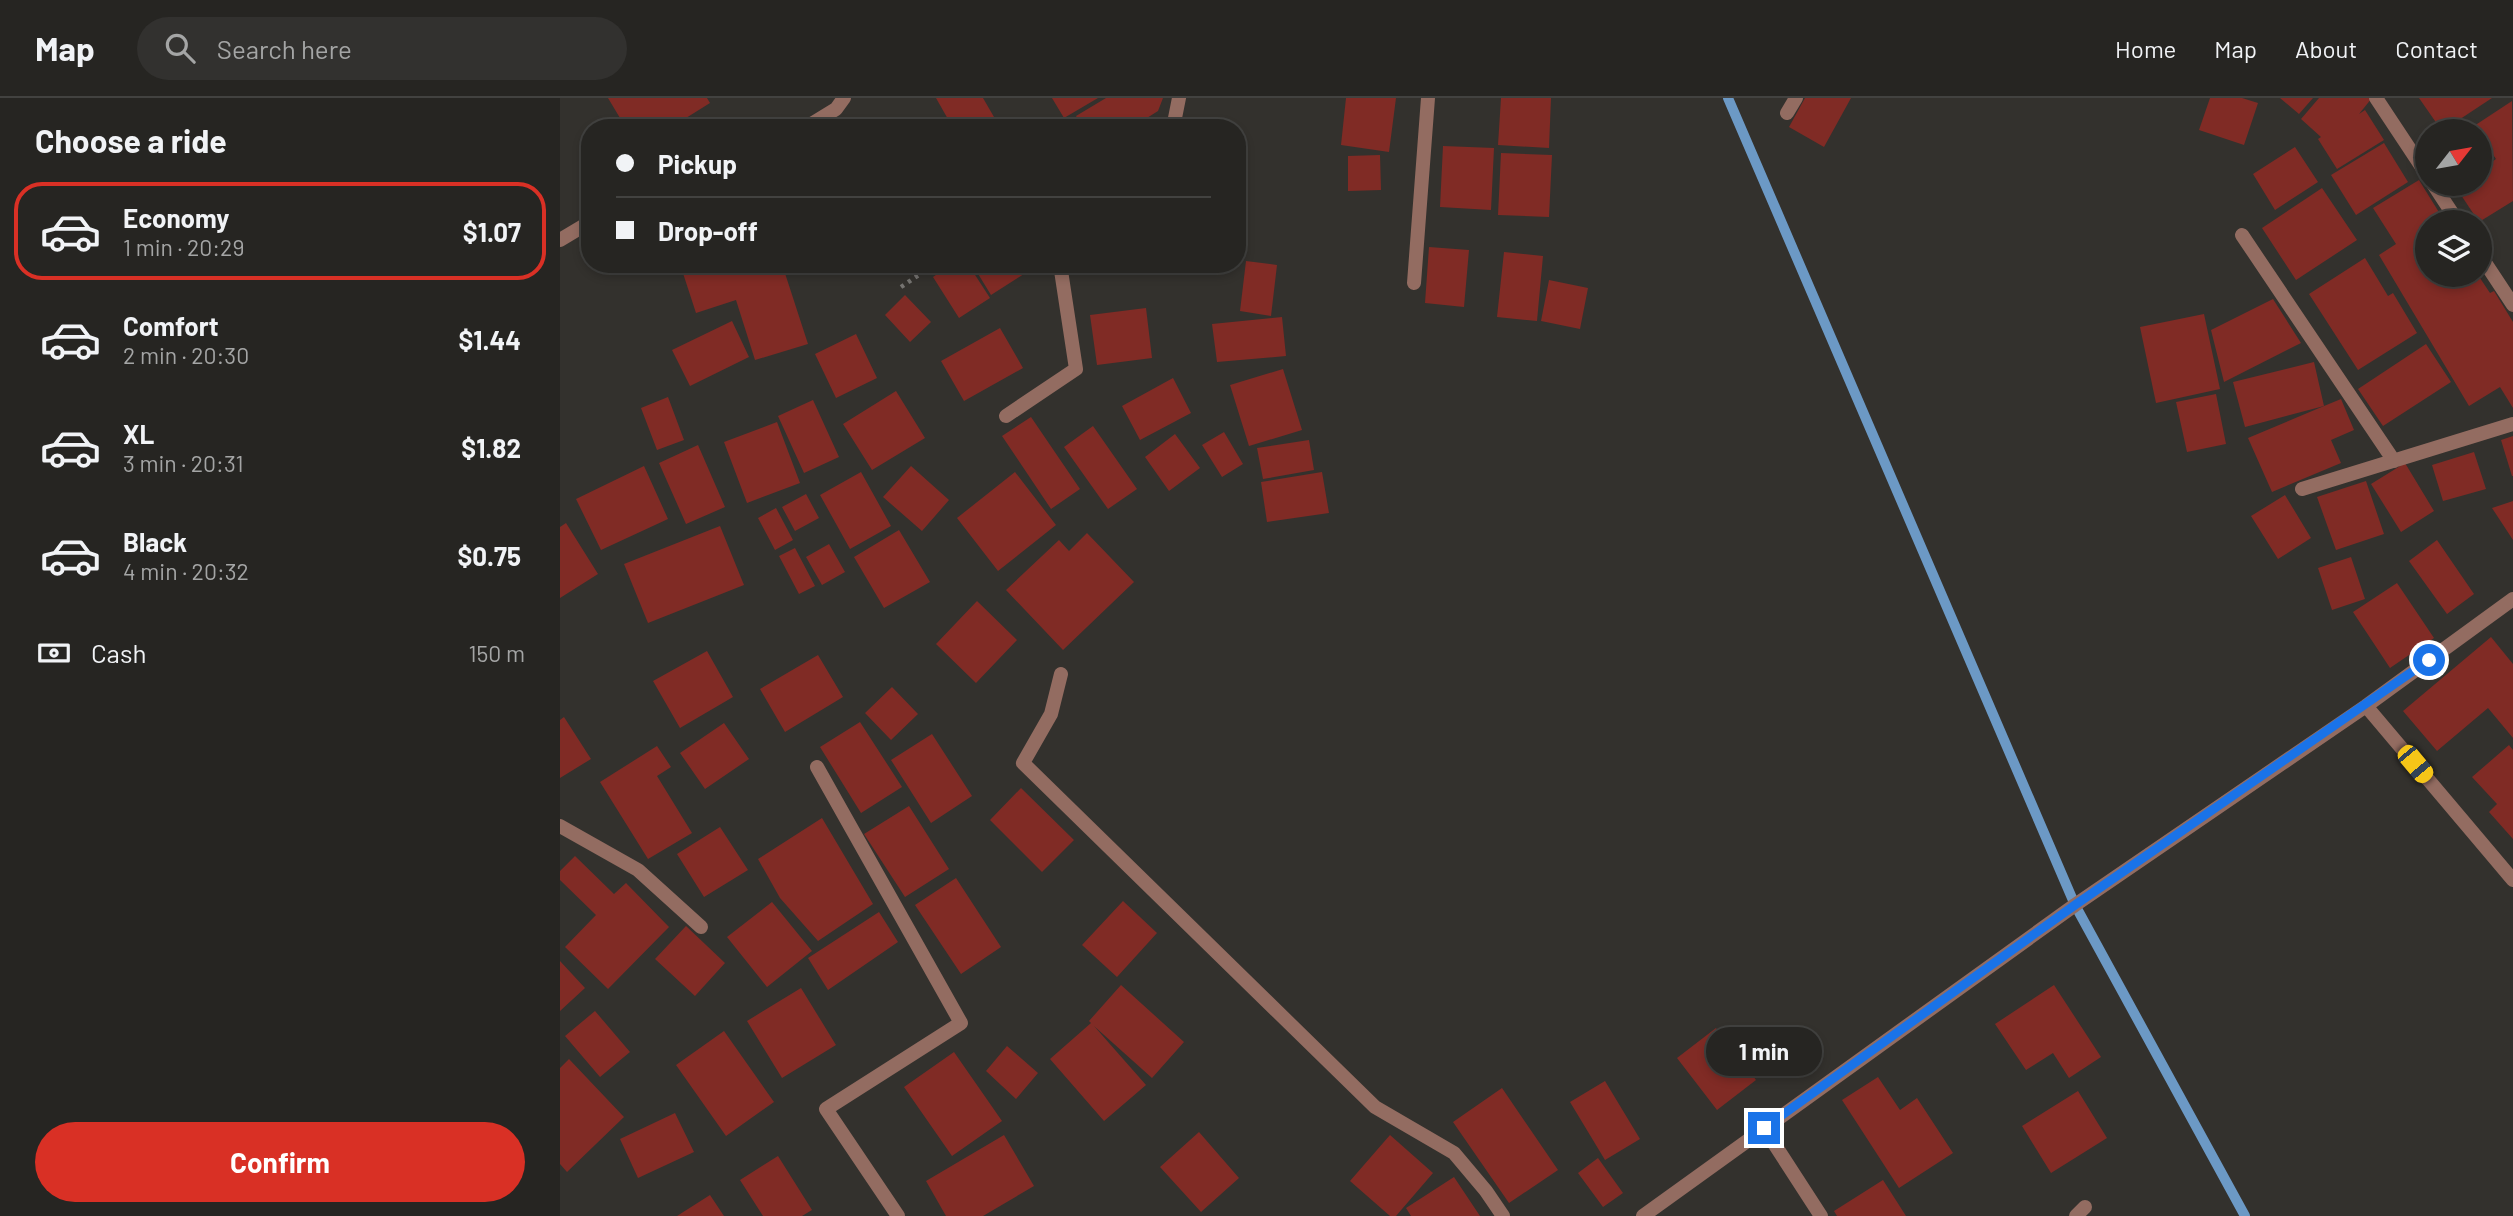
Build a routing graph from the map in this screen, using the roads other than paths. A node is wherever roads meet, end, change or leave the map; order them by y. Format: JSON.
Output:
{"nodes":[{"id":1,"x":844,"y":98,"type":"edge"},
{"id":2,"x":1179,"y":98,"type":"edge"},
{"id":3,"x":1428,"y":98,"type":"edge"},
{"id":4,"x":1796,"y":98,"type":"edge"},
{"id":5,"x":2376,"y":98,"type":"edge"},
{"id":6,"x":1787,"y":113,"type":"dead end"},
{"id":7,"x":820,"y":119,"type":"edge"},
{"id":8,"x":1175,"y":119,"type":"edge"},
{"id":9,"x":2415,"y":157,"type":"edge"},
{"id":10,"x":581,"y":227,"type":"edge"},
{"id":11,"x":2242,"y":235,"type":"dead end"},
{"id":12,"x":560,"y":240,"type":"edge"},
{"id":13,"x":1061,"y":273,"type":"edge"},
{"id":14,"x":2492,"y":273,"type":"edge"},
{"id":15,"x":1414,"y":284,"type":"dead end"},
{"id":16,"x":2513,"y":305,"type":"edge"},
{"id":17,"x":1006,"y":416,"type":"dead end"},
{"id":18,"x":2513,"y":424,"type":"edge"},
{"id":19,"x":2394,"y":461,"type":"junction"},
{"id":20,"x":2302,"y":489,"type":"dead end"},
{"id":21,"x":2513,"y":599,"type":"edge"},
{"id":22,"x":1061,"y":674,"type":"dead end"},
{"id":23,"x":2366,"y":706,"type":"junction"},
{"id":24,"x":817,"y":768,"type":"dead end"},
{"id":25,"x":560,"y":826,"type":"edge"},
{"id":26,"x":2513,"y":880,"type":"edge"},
{"id":27,"x":701,"y":927,"type":"dead end"},
{"id":28,"x":1764,"y":1128,"type":"junction"},
{"id":29,"x":898,"y":1216,"type":"edge"},
{"id":30,"x":1503,"y":1216,"type":"edge"},
{"id":31,"x":1643,"y":1216,"type":"edge"},
{"id":32,"x":1821,"y":1216,"type":"edge"}],
"edges":[{"from":1,"to":7,"type":"street"},
{"from":2,"to":8,"type":"street"},
{"from":3,"to":15,"type":"street"},
{"from":4,"to":6,"type":"street"},
{"from":5,"to":9,"type":"street"},
{"from":10,"to":12,"type":"street"},
{"from":11,"to":19,"type":"street"},
{"from":13,"to":17,"type":"street"},
{"from":14,"to":16,"type":"street"},
{"from":18,"to":19,"type":"street"},
{"from":19,"to":20,"type":"street"},
{"from":21,"to":23,"type":"street"},
{"from":22,"to":30,"type":"street"},
{"from":23,"to":26,"type":"street"},
{"from":23,"to":28,"type":"street"},
{"from":24,"to":29,"type":"street"},
{"from":25,"to":27,"type":"street"},
{"from":28,"to":31,"type":"street"},
{"from":28,"to":32,"type":"street"}]}
